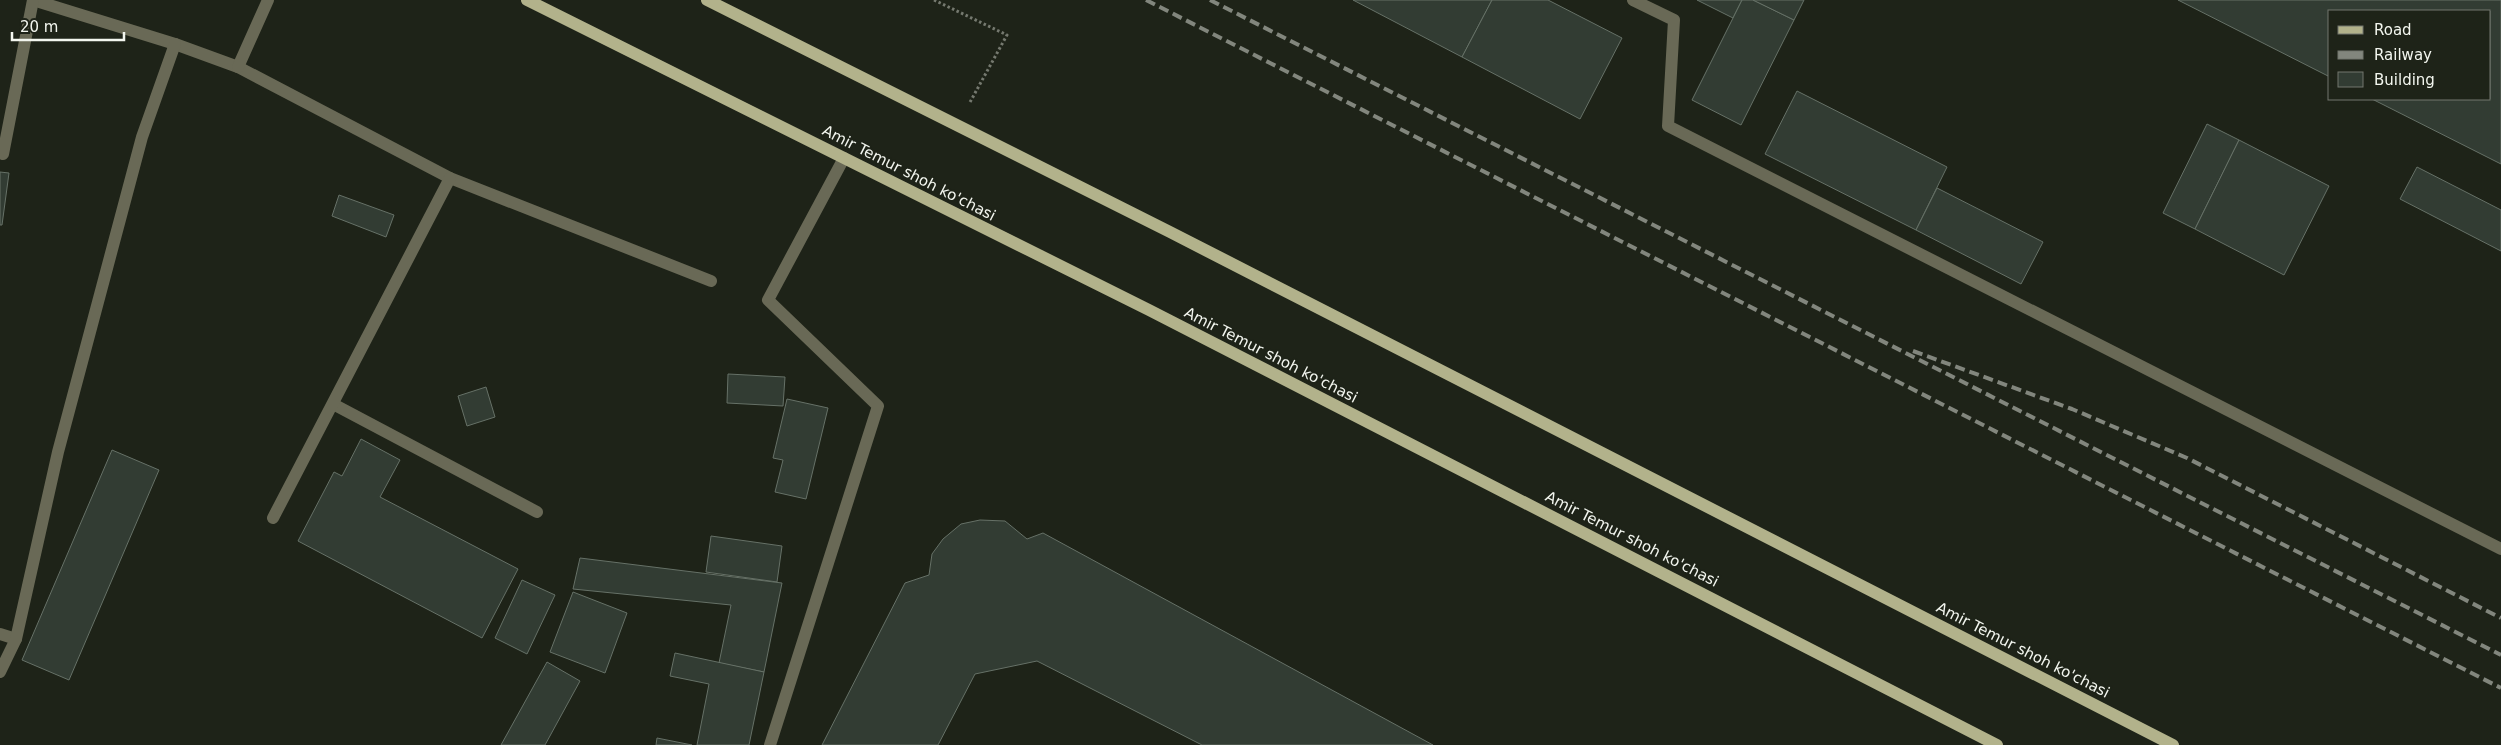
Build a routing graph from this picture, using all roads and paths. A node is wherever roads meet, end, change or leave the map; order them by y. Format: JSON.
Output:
{"nodes":[{"id":1,"x":33,"y":0,"type":"edge"},
{"id":2,"x":268,"y":0,"type":"edge"},
{"id":3,"x":527,"y":0,"type":"edge"},
{"id":4,"x":707,"y":0,"type":"edge"},
{"id":5,"x":934,"y":0,"type":"edge"},
{"id":6,"x":1633,"y":0,"type":"edge"},
{"id":7,"x":175,"y":44,"type":"junction"},
{"id":8,"x":238,"y":67,"type":"junction"},
{"id":9,"x":958,"y":125,"type":"junction"},
{"id":10,"x":3,"y":154,"type":"dead end"},
{"id":11,"x":844,"y":158,"type":"junction"},
{"id":12,"x":450,"y":178,"type":"junction"},
{"id":13,"x":711,"y":281,"type":"dead end"},
{"id":14,"x":333,"y":404,"type":"junction"},
{"id":15,"x":537,"y":512,"type":"dead end"},
{"id":16,"x":273,"y":518,"type":"dead end"},
{"id":17,"x":2501,"y":550,"type":"edge"},
{"id":18,"x":0,"y":634,"type":"edge"},
{"id":19,"x":16,"y":639,"type":"junction"},
{"id":20,"x":0,"y":672,"type":"edge"},
{"id":21,"x":770,"y":745,"type":"edge"},
{"id":22,"x":1997,"y":745,"type":"edge"},
{"id":23,"x":2173,"y":745,"type":"edge"}],
"edges":[{"from":1,"to":7,"type":"lane"},
{"from":1,"to":10,"type":"lane"},
{"from":2,"to":8,"type":"lane"},
{"from":3,"to":11,"type":"main road","name":"Amir Temur shoh ko'chasi"},
{"from":4,"to":9,"type":"main road","name":"Amir Temur shoh ko'chasi"},
{"from":5,"to":9,"type":"path"},
{"from":6,"to":17,"type":"lane"},
{"from":7,"to":8,"type":"lane"},
{"from":7,"to":19,"type":"lane"},
{"from":8,"to":12,"type":"lane"},
{"from":9,"to":23,"type":"main road","name":"Amir Temur shoh ko'chasi"},
{"from":11,"to":21,"type":"lane"},
{"from":11,"to":22,"type":"main road","name":"Amir Temur shoh ko'chasi"},
{"from":12,"to":13,"type":"lane"},
{"from":12,"to":14,"type":"lane"},
{"from":14,"to":15,"type":"lane"},
{"from":14,"to":16,"type":"lane"},
{"from":18,"to":19,"type":"lane"},
{"from":19,"to":20,"type":"lane"}]}
